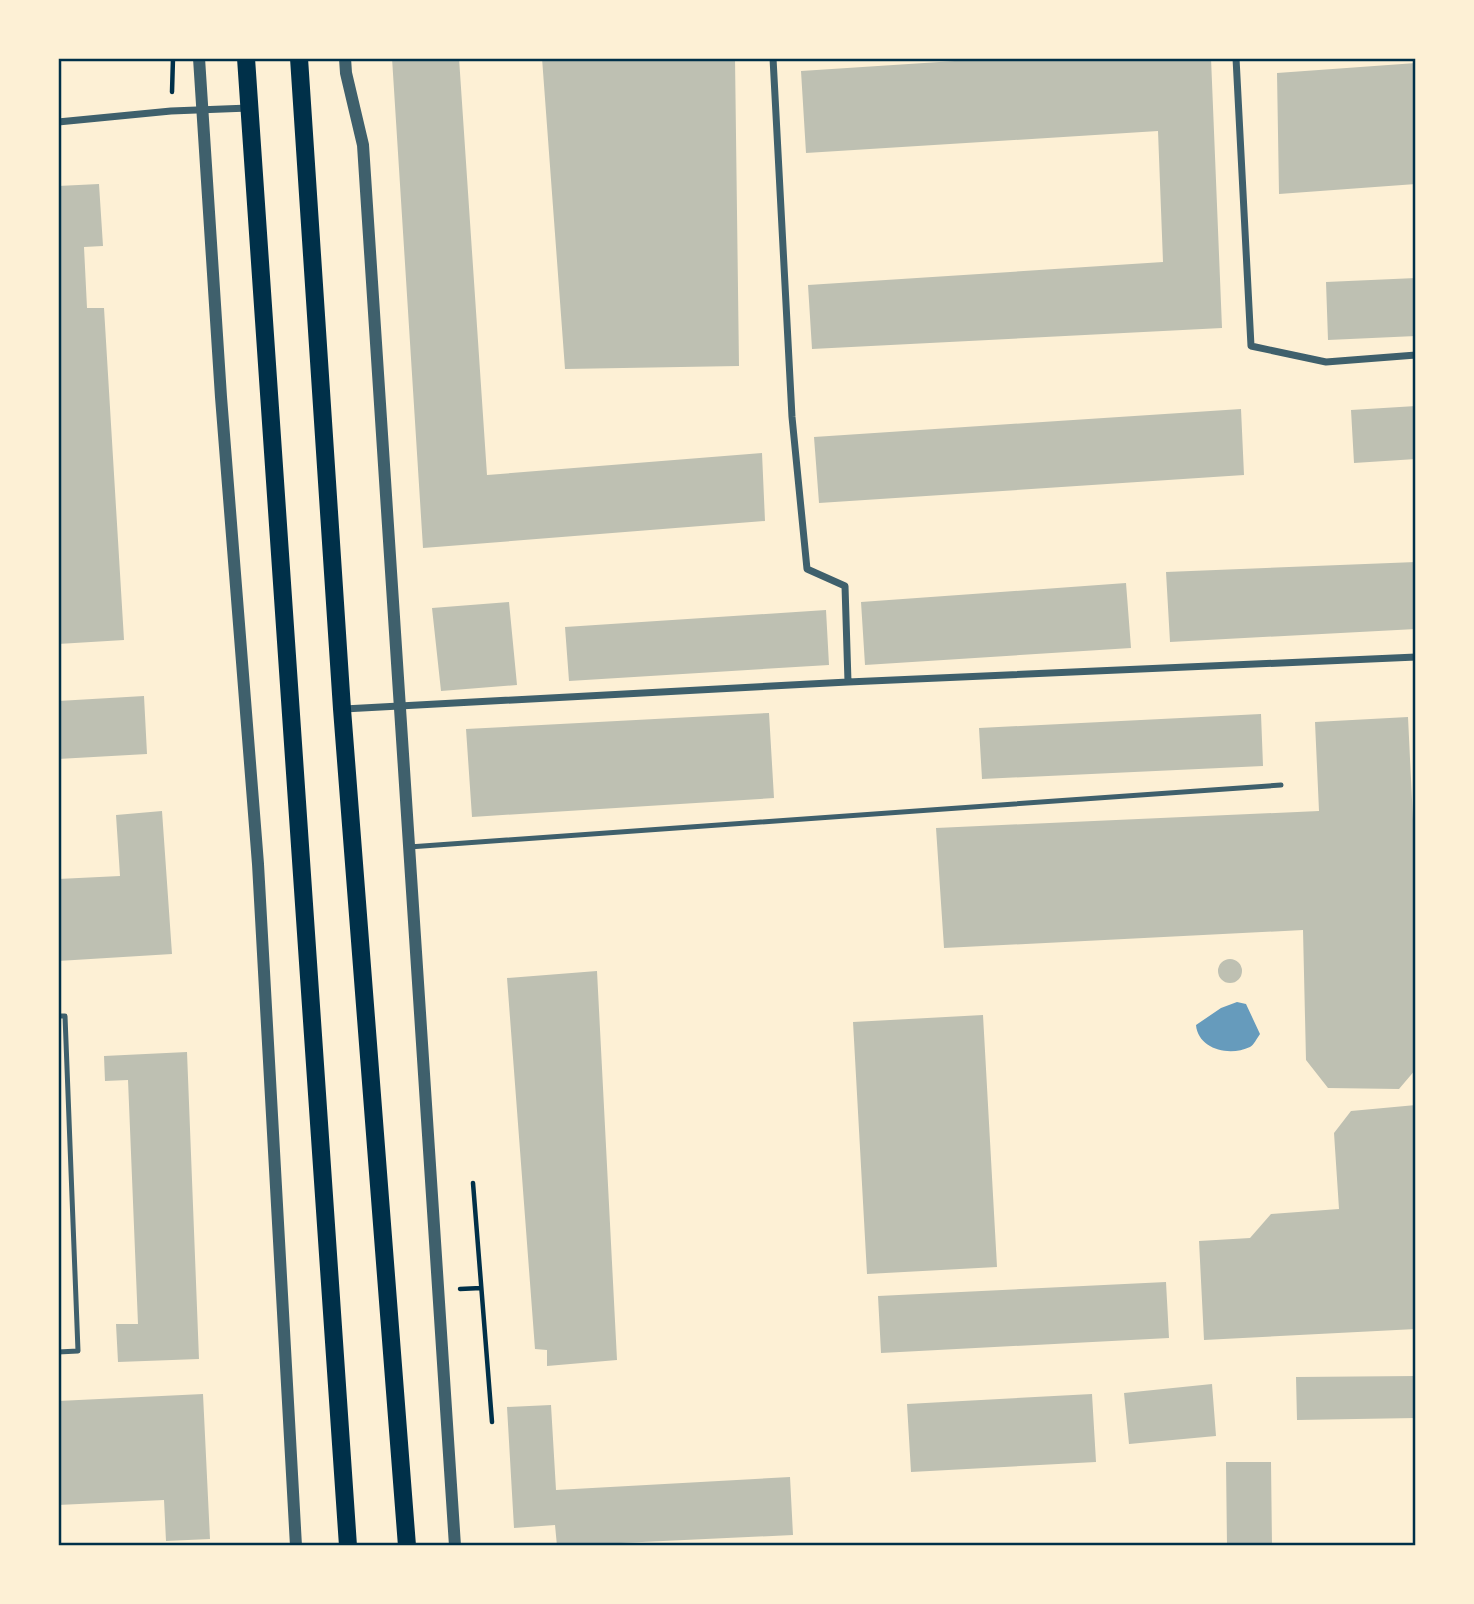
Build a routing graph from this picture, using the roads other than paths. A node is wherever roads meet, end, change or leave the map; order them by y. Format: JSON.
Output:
{"nodes":[{"id":1,"x":199,"y":58,"type":"edge"},
{"id":2,"x":246,"y":58,"type":"edge"},
{"id":3,"x":299,"y":58,"type":"edge"},
{"id":4,"x":345,"y":58,"type":"edge"},
{"id":5,"x":773,"y":58,"type":"edge"},
{"id":6,"x":1236,"y":58,"type":"edge"},
{"id":7,"x":250,"y":108,"type":"junction"},
{"id":8,"x":202,"y":110,"type":"junction"},
{"id":9,"x":58,"y":122,"type":"edge"},
{"id":10,"x":1416,"y":355,"type":"edge"},
{"id":11,"x":1416,"y":657,"type":"edge"},
{"id":12,"x":848,"y":682,"type":"junction"},
{"id":13,"x":399,"y":707,"type":"junction"},
{"id":14,"x":342,"y":709,"type":"junction"},
{"id":15,"x":1281,"y":785,"type":"dead end"},
{"id":16,"x":409,"y":847,"type":"junction"},
{"id":17,"x":58,"y":1016,"type":"edge"},
{"id":18,"x":58,"y":1352,"type":"edge"},
{"id":19,"x":296,"y":1546,"type":"edge"},
{"id":20,"x":348,"y":1546,"type":"edge"},
{"id":21,"x":407,"y":1546,"type":"edge"},
{"id":22,"x":454,"y":1546,"type":"edge"}],
"edges":[{"from":1,"to":8,"type":"street"},
{"from":2,"to":7,"type":"main road"},
{"from":3,"to":14,"type":"main road"},
{"from":4,"to":13,"type":"street"},
{"from":5,"to":12,"type":"street"},
{"from":6,"to":10,"type":"street"},
{"from":7,"to":8,"type":"street"},
{"from":7,"to":20,"type":"main road"},
{"from":8,"to":9,"type":"street"},
{"from":8,"to":19,"type":"street"},
{"from":11,"to":12,"type":"street"},
{"from":12,"to":13,"type":"street"},
{"from":13,"to":14,"type":"street"},
{"from":13,"to":16,"type":"street"},
{"from":14,"to":21,"type":"main road"},
{"from":15,"to":16,"type":"lane"},
{"from":16,"to":22,"type":"street"},
{"from":17,"to":18,"type":"lane"}]}
